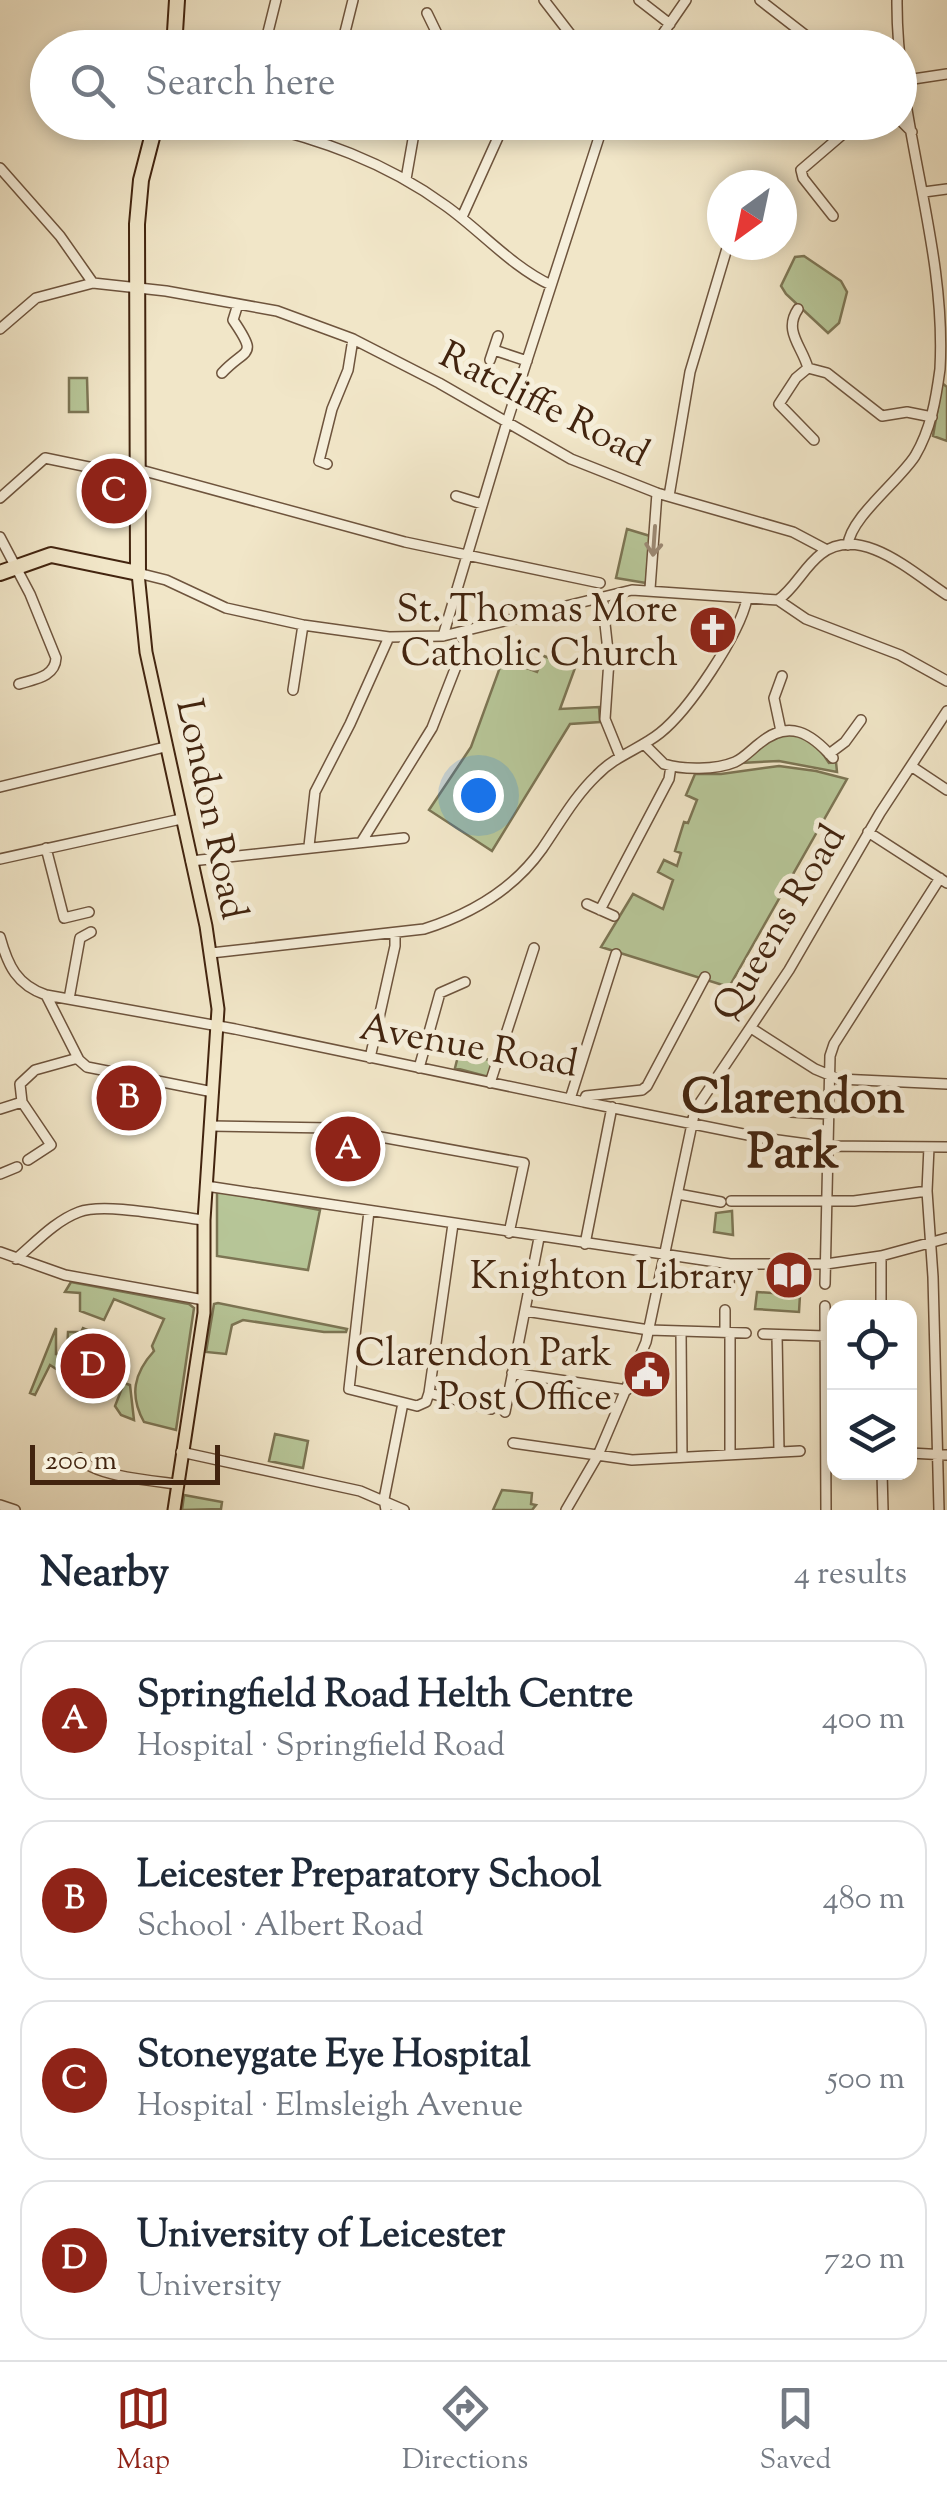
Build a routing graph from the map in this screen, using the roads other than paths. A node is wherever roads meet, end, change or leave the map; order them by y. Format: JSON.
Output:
{"nodes":[{"id":1,"x":177,"y":0,"type":"edge"},
{"id":2,"x":276,"y":0,"type":"edge"},
{"id":3,"x":353,"y":0,"type":"edge"},
{"id":4,"x":544,"y":0,"type":"edge"},
{"id":5,"x":639,"y":0,"type":"edge"},
{"id":6,"x":686,"y":0,"type":"edge"},
{"id":7,"x":760,"y":0,"type":"edge"},
{"id":8,"x":779,"y":0,"type":"edge"},
{"id":9,"x":897,"y":0,"type":"edge"},
{"id":10,"x":772,"y":10,"type":"junction"},
{"id":11,"x":427,"y":13,"type":"dead end"},
{"id":12,"x":670,"y":24,"type":"junction"},
{"id":13,"x":175,"y":30,"type":"edge"},
{"id":14,"x":268,"y":30,"type":"edge"},
{"id":15,"x":346,"y":30,"type":"edge"},
{"id":16,"x":435,"y":30,"type":"edge"},
{"id":17,"x":568,"y":30,"type":"edge"},
{"id":18,"x":666,"y":30,"type":"edge"},
{"id":19,"x":798,"y":30,"type":"edge"},
{"id":20,"x":899,"y":30,"type":"edge"},
{"id":21,"x":947,"y":74,"type":"edge"},
{"id":22,"x":917,"y":79,"type":"edge"},
{"id":23,"x":152,"y":140,"type":"edge"},
{"id":24,"x":314,"y":140,"type":"edge"},
{"id":25,"x":413,"y":140,"type":"edge"},
{"id":26,"x":497,"y":140,"type":"edge"},
{"id":27,"x":598,"y":140,"type":"edge"},
{"id":28,"x":836,"y":140,"type":"edge"},
{"id":29,"x":914,"y":140,"type":"edge"},
{"id":30,"x":318,"y":141,"type":"joint"},
{"id":31,"x":0,"y":168,"type":"edge"},
{"id":32,"x":406,"y":180,"type":"junction"},
{"id":33,"x":947,"y":189,"type":"edge"},
{"id":34,"x":924,"y":192,"type":"junction"},
{"id":35,"x":833,"y":216,"type":"dead end"},
{"id":36,"x":462,"y":217,"type":"junction"},
{"id":37,"x":724,"y":260,"type":"edge"},
{"id":38,"x":93,"y":283,"type":"junction"},
{"id":39,"x":551,"y":286,"type":"junction"},
{"id":40,"x":136,"y":287,"type":"junction"},
{"id":41,"x":238,"y":304,"type":"junction"},
{"id":42,"x":945,"y":306,"type":"edge"},
{"id":43,"x":798,"y":309,"type":"dead end"},
{"id":44,"x":0,"y":329,"type":"edge"},
{"id":45,"x":498,"y":336,"type":"dead end"},
{"id":46,"x":353,"y":339,"type":"junction"},
{"id":47,"x":527,"y":361,"type":"junction"},
{"id":48,"x":808,"y":368,"type":"junction"},
{"id":49,"x":222,"y":373,"type":"dead end"},
{"id":50,"x":932,"y":416,"type":"junction"},
{"id":51,"x":507,"y":422,"type":"junction"},
{"id":52,"x":814,"y":440,"type":"dead end"},
{"id":53,"x":328,"y":464,"type":"dead end"},
{"id":54,"x":137,"y":473,"type":"junction"},
{"id":55,"x":658,"y":493,"type":"junction"},
{"id":56,"x":456,"y":496,"type":"dead end"},
{"id":57,"x":669,"y":496,"type":"junction"},
{"id":58,"x":0,"y":498,"type":"edge"},
{"id":59,"x":482,"y":504,"type":"junction"},
{"id":60,"x":0,"y":536,"type":"edge"},
{"id":61,"x":848,"y":545,"type":"junction"},
{"id":62,"x":827,"y":550,"type":"junction"},
{"id":63,"x":466,"y":554,"type":"junction"},
{"id":64,"x":16,"y":566,"type":"junction"},
{"id":65,"x":0,"y":572,"type":"edge"},
{"id":66,"x":138,"y":573,"type":"junction"},
{"id":67,"x":166,"y":580,"type":"junction"},
{"id":68,"x":600,"y":583,"type":"dead end"},
{"id":69,"x":650,"y":589,"type":"junction"},
{"id":70,"x":947,"y":595,"type":"edge"},
{"id":71,"x":602,"y":596,"type":"junction"},
{"id":72,"x":747,"y":599,"type":"junction"},
{"id":73,"x":140,"y":600,"type":"junction"},
{"id":74,"x":778,"y":600,"type":"junction"},
{"id":75,"x":303,"y":626,"type":"junction"},
{"id":76,"x":463,"y":632,"type":"junction"},
{"id":77,"x":443,"y":636,"type":"junction"},
{"id":78,"x":389,"y":637,"type":"junction"},
{"id":79,"x":782,"y":676,"type":"dead end"},
{"id":80,"x":947,"y":682,"type":"edge"},
{"id":81,"x":20,"y":684,"type":"dead end"},
{"id":82,"x":293,"y":690,"type":"dead end"},
{"id":83,"x":947,"y":711,"type":"edge"},
{"id":84,"x":862,"y":723,"type":"dead end"},
{"id":85,"x":781,"y":731,"type":"junction"},
{"id":86,"x":644,"y":744,"type":"junction"},
{"id":87,"x":166,"y":747,"type":"junction"},
{"id":88,"x":620,"y":756,"type":"junction"},
{"id":89,"x":672,"y":766,"type":"junction"},
{"id":90,"x":911,"y":766,"type":"junction"},
{"id":91,"x":0,"y":787,"type":"edge"},
{"id":92,"x":947,"y":790,"type":"edge"},
{"id":93,"x":181,"y":819,"type":"junction"},
{"id":94,"x":868,"y":832,"type":"junction"},
{"id":95,"x":404,"y":838,"type":"dead end"},
{"id":96,"x":362,"y":842,"type":"junction"},
{"id":97,"x":309,"y":846,"type":"junction"},
{"id":98,"x":46,"y":848,"type":"junction"},
{"id":99,"x":0,"y":859,"type":"edge"},
{"id":100,"x":191,"y":861,"type":"junction"},
{"id":101,"x":944,"y":880,"type":"edge"},
{"id":102,"x":588,"y":904,"type":"dead end"},
{"id":103,"x":600,"y":910,"type":"junction"},
{"id":104,"x":89,"y":912,"type":"dead end"},
{"id":105,"x":614,"y":916,"type":"dead end"},
{"id":106,"x":91,"y":932,"type":"dead end"},
{"id":107,"x":395,"y":933,"type":"junction"},
{"id":108,"x":0,"y":937,"type":"edge"},
{"id":109,"x":534,"y":948,"type":"dead end"},
{"id":110,"x":211,"y":953,"type":"junction"},
{"id":111,"x":616,"y":954,"type":"dead end"},
{"id":112,"x":705,"y":978,"type":"dead end"},
{"id":113,"x":466,"y":982,"type":"dead end"},
{"id":114,"x":453,"y":986,"type":"junction"},
{"id":115,"x":46,"y":995,"type":"junction"},
{"id":116,"x":458,"y":997,"type":"dead end"},
{"id":117,"x":69,"y":999,"type":"junction"},
{"id":118,"x":218,"y":1027,"type":"junction"},
{"id":119,"x":750,"y":1028,"type":"junction"},
{"id":120,"x":78,"y":1058,"type":"junction"},
{"id":121,"x":370,"y":1058,"type":"junction"},
{"id":122,"x":419,"y":1068,"type":"junction"},
{"id":123,"x":829,"y":1076,"type":"junction"},
{"id":124,"x":490,"y":1083,"type":"junction"},
{"id":125,"x":947,"y":1084,"type":"edge"},
{"id":126,"x":213,"y":1092,"type":"junction"},
{"id":127,"x":570,"y":1100,"type":"junction"},
{"id":128,"x":774,"y":1100,"type":"dead end"},
{"id":129,"x":22,"y":1102,"type":"junction"},
{"id":130,"x":584,"y":1102,"type":"junction"},
{"id":131,"x":612,"y":1107,"type":"junction"},
{"id":132,"x":0,"y":1108,"type":"edge"},
{"id":133,"x":829,"y":1114,"type":"junction"},
{"id":134,"x":691,"y":1124,"type":"junction"},
{"id":135,"x":210,"y":1126,"type":"junction"},
{"id":136,"x":828,"y":1146,"type":"junction"},
{"id":137,"x":929,"y":1147,"type":"junction"},
{"id":138,"x":947,"y":1148,"type":"edge"},
{"id":139,"x":28,"y":1160,"type":"dead end"},
{"id":140,"x":16,"y":1167,"type":"dead end"},
{"id":141,"x":0,"y":1174,"type":"edge"},
{"id":142,"x":206,"y":1186,"type":"junction"},
{"id":143,"x":678,"y":1194,"type":"junction"},
{"id":144,"x":927,"y":1195,"type":"junction"},
{"id":145,"x":828,"y":1201,"type":"junction"},
{"id":146,"x":369,"y":1211,"type":"junction"},
{"id":147,"x":204,"y":1220,"type":"junction"},
{"id":148,"x":452,"y":1224,"type":"junction"},
{"id":149,"x":509,"y":1233,"type":"junction"},
{"id":150,"x":539,"y":1238,"type":"junction"},
{"id":151,"x":947,"y":1238,"type":"edge"},
{"id":152,"x":930,"y":1242,"type":"junction"},
{"id":153,"x":586,"y":1244,"type":"junction"},
{"id":154,"x":0,"y":1252,"type":"edge"},
{"id":155,"x":666,"y":1255,"type":"junction"},
{"id":156,"x":881,"y":1256,"type":"junction"},
{"id":157,"x":16,"y":1259,"type":"junction"},
{"id":158,"x":730,"y":1264,"type":"junction"},
{"id":159,"x":826,"y":1264,"type":"junction"},
{"id":160,"x":728,"y":1284,"type":"dead end"},
{"id":161,"x":826,"y":1284,"type":"dead end"},
{"id":162,"x":204,"y":1300,"type":"junction"},
{"id":163,"x":881,"y":1300,"type":"edge"},
{"id":164,"x":825,"y":1306,"type":"dead end"},
{"id":165,"x":725,"y":1310,"type":"dead end"},
{"id":166,"x":525,"y":1311,"type":"junction"},
{"id":167,"x":650,"y":1330,"type":"junction"},
{"id":168,"x":681,"y":1332,"type":"junction"},
{"id":169,"x":728,"y":1332,"type":"junction"},
{"id":170,"x":746,"y":1333,"type":"dead end"},
{"id":171,"x":762,"y":1334,"type":"dead end"},
{"id":172,"x":777,"y":1335,"type":"junction"},
{"id":173,"x":825,"y":1336,"type":"junction"},
{"id":174,"x":512,"y":1374,"type":"junction"},
{"id":175,"x":627,"y":1390,"type":"junction"},
{"id":176,"x":827,"y":1390,"type":"edge"},
{"id":177,"x":430,"y":1394,"type":"junction"},
{"id":178,"x":402,"y":1403,"type":"junction"},
{"id":179,"x":491,"y":1409,"type":"dead end"},
{"id":180,"x":505,"y":1412,"type":"dead end"},
{"id":181,"x":513,"y":1442,"type":"dead end"},
{"id":182,"x":800,"y":1451,"type":"dead end"},
{"id":183,"x":181,"y":1452,"type":"junction"},
{"id":184,"x":779,"y":1452,"type":"junction"},
{"id":185,"x":917,"y":1453,"type":"edge"},
{"id":186,"x":730,"y":1454,"type":"junction"},
{"id":187,"x":598,"y":1455,"type":"junction"},
{"id":188,"x":942,"y":1455,"type":"edge"},
{"id":189,"x":682,"y":1457,"type":"junction"},
{"id":190,"x":80,"y":1458,"type":"dead end"},
{"id":191,"x":828,"y":1480,"type":"edge"},
{"id":192,"x":882,"y":1480,"type":"edge"},
{"id":193,"x":177,"y":1484,"type":"junction"},
{"id":194,"x":385,"y":1504,"type":"edge"},
{"id":195,"x":0,"y":1505,"type":"edge"},
{"id":196,"x":14,"y":1510,"type":"edge"},
{"id":197,"x":174,"y":1510,"type":"edge"},
{"id":198,"x":404,"y":1510,"type":"edge"},
{"id":199,"x":566,"y":1510,"type":"edge"},
{"id":200,"x":826,"y":1510,"type":"edge"},
{"id":201,"x":883,"y":1510,"type":"edge"},
{"id":202,"x":939,"y":1510,"type":"edge"}],
"edges":[{"from":1,"to":13,"type":"highway"},
{"from":2,"to":14,"type":"street"},
{"from":3,"to":15,"type":"street"},
{"from":4,"to":17,"type":"street"},
{"from":5,"to":12,"type":"street"},
{"from":6,"to":12,"type":"street"},
{"from":7,"to":10,"type":"street"},
{"from":8,"to":10,"type":"street"},
{"from":9,"to":20,"type":"street"},
{"from":10,"to":19,"type":"street"},
{"from":11,"to":16,"type":"street"},
{"from":12,"to":18,"type":"street"},
{"from":21,"to":22,"type":"street"},
{"from":23,"to":40,"type":"highway","name":"London Road"},
{"from":24,"to":30,"type":"street"},
{"from":25,"to":32,"type":"street"},
{"from":26,"to":36,"type":"street"},
{"from":27,"to":39,"type":"street"},
{"from":28,"to":35,"type":"street"},
{"from":29,"to":34,"type":"street"},
{"from":30,"to":32,"type":"street"},
{"from":31,"to":38,"type":"street"},
{"from":32,"to":36,"type":"street"},
{"from":33,"to":34,"type":"street"},
{"from":34,"to":42,"type":"street"},
{"from":36,"to":39,"type":"street"},
{"from":37,"to":57,"type":"street"},
{"from":38,"to":40,"type":"street","name":"Ratcliffe Road"},
{"from":38,"to":44,"type":"street"},
{"from":39,"to":47,"type":"street"},
{"from":40,"to":41,"type":"street","name":"Ratcliffe Road"},
{"from":40,"to":54,"type":"highway","name":"London Road"},
{"from":41,"to":46,"type":"street","name":"Ratcliffe Road"},
{"from":41,"to":49,"type":"street"},
{"from":42,"to":50,"type":"street"},
{"from":43,"to":48,"type":"street"},
{"from":45,"to":47,"type":"street"},
{"from":46,"to":51,"type":"street","name":"Ratcliffe Road"},
{"from":46,"to":53,"type":"street"},
{"from":47,"to":51,"type":"street"},
{"from":48,"to":50,"type":"street"},
{"from":48,"to":52,"type":"street"},
{"from":50,"to":61,"type":"street"},
{"from":51,"to":55,"type":"street","name":"Ratcliffe Road"},
{"from":51,"to":59,"type":"street"},
{"from":54,"to":58,"type":"street"},
{"from":54,"to":63,"type":"street"},
{"from":54,"to":66,"type":"highway","name":"London Road"},
{"from":55,"to":57,"type":"street","name":"Ratcliffe Road"},
{"from":55,"to":69,"type":"street","one_way":true},
{"from":56,"to":59,"type":"street"},
{"from":57,"to":62,"type":"street","name":"Ratcliffe Road"},
{"from":59,"to":63,"type":"street"},
{"from":60,"to":64,"type":"street"},
{"from":61,"to":62,"type":"street"},
{"from":61,"to":70,"type":"street"},
{"from":62,"to":74,"type":"street"},
{"from":63,"to":68,"type":"street"},
{"from":63,"to":77,"type":"street"},
{"from":64,"to":65,"type":"highway"},
{"from":64,"to":66,"type":"highway"},
{"from":64,"to":81,"type":"street"},
{"from":66,"to":67,"type":"street"},
{"from":66,"to":73,"type":"main road","name":"London Road"},
{"from":67,"to":73,"type":"street"},
{"from":67,"to":75,"type":"street"},
{"from":69,"to":71,"type":"street"},
{"from":69,"to":72,"type":"street"},
{"from":71,"to":76,"type":"street"},
{"from":71,"to":88,"type":"street"},
{"from":72,"to":74,"type":"street"},
{"from":72,"to":86,"type":"street"},
{"from":73,"to":87,"type":"main road","name":"London Road"},
{"from":74,"to":80,"type":"street"},
{"from":75,"to":78,"type":"street"},
{"from":75,"to":82,"type":"street"},
{"from":76,"to":77,"type":"street"},
{"from":76,"to":96,"type":"street"},
{"from":77,"to":78,"type":"street"},
{"from":78,"to":97,"type":"street"},
{"from":79,"to":85,"type":"street"},
{"from":83,"to":90,"type":"street","name":"Queens Road"},
{"from":84,"to":85,"type":"street"},
{"from":85,"to":89,"type":"street"},
{"from":86,"to":88,"type":"street"},
{"from":86,"to":89,"type":"street"},
{"from":87,"to":91,"type":"street"},
{"from":87,"to":93,"type":"main road","name":"London Road"},
{"from":88,"to":107,"type":"street"},
{"from":89,"to":103,"type":"street"},
{"from":90,"to":92,"type":"street"},
{"from":90,"to":94,"type":"street","name":"Queens Road"},
{"from":93,"to":98,"type":"street"},
{"from":93,"to":100,"type":"main road","name":"London Road"},
{"from":94,"to":101,"type":"street"},
{"from":94,"to":119,"type":"street","name":"Queens Road"},
{"from":95,"to":96,"type":"street"},
{"from":96,"to":97,"type":"street"},
{"from":97,"to":100,"type":"street"},
{"from":98,"to":99,"type":"street"},
{"from":98,"to":104,"type":"street"},
{"from":100,"to":110,"type":"main road","name":"London Road"},
{"from":101,"to":123,"type":"street"},
{"from":102,"to":103,"type":"street"},
{"from":103,"to":105,"type":"street"},
{"from":106,"to":117,"type":"street"},
{"from":107,"to":110,"type":"street"},
{"from":107,"to":121,"type":"street"},
{"from":108,"to":115,"type":"street"},
{"from":109,"to":124,"type":"street"},
{"from":110,"to":118,"type":"main road","name":"London Road"},
{"from":111,"to":127,"type":"street"},
{"from":112,"to":130,"type":"street","name":"Avenue Road"},
{"from":113,"to":114,"type":"street"},
{"from":114,"to":116,"type":"street"},
{"from":114,"to":122,"type":"street"},
{"from":115,"to":117,"type":"street","name":"Avenue Road"},
{"from":115,"to":120,"type":"street"},
{"from":117,"to":118,"type":"street","name":"Avenue Road"},
{"from":118,"to":121,"type":"street","name":"Avenue Road"},
{"from":118,"to":126,"type":"main road","name":"London Road"},
{"from":119,"to":123,"type":"street"},
{"from":119,"to":134,"type":"street","name":"Queens Road"},
{"from":120,"to":126,"type":"street"},
{"from":120,"to":129,"type":"street"},
{"from":121,"to":122,"type":"street","name":"Avenue Road"},
{"from":122,"to":124,"type":"street","name":"Avenue Road"},
{"from":123,"to":125,"type":"street"},
{"from":123,"to":133,"type":"street"},
{"from":124,"to":127,"type":"street","name":"Avenue Road"},
{"from":126,"to":135,"type":"main road","name":"London Road"},
{"from":127,"to":130,"type":"street","name":"Avenue Road"},
{"from":128,"to":133,"type":"street"},
{"from":129,"to":132,"type":"street"},
{"from":129,"to":139,"type":"street"},
{"from":130,"to":131,"type":"street"},
{"from":131,"to":134,"type":"street"},
{"from":131,"to":153,"type":"street"},
{"from":133,"to":136,"type":"street"},
{"from":134,"to":136,"type":"street"},
{"from":134,"to":143,"type":"street","name":"Queens Road"},
{"from":135,"to":142,"type":"main road","name":"London Road"},
{"from":135,"to":149,"type":"street"},
{"from":136,"to":137,"type":"street"},
{"from":136,"to":145,"type":"street"},
{"from":137,"to":138,"type":"street"},
{"from":137,"to":144,"type":"street"},
{"from":140,"to":141,"type":"street"},
{"from":142,"to":146,"type":"street"},
{"from":142,"to":147,"type":"main road","name":"London Road"},
{"from":143,"to":145,"type":"street"},
{"from":143,"to":155,"type":"street","name":"Queens Road"},
{"from":144,"to":145,"type":"street"},
{"from":144,"to":152,"type":"street"},
{"from":145,"to":159,"type":"street"},
{"from":146,"to":148,"type":"street"},
{"from":146,"to":178,"type":"street"},
{"from":147,"to":157,"type":"street"},
{"from":147,"to":162,"type":"main road","name":"London Road"},
{"from":148,"to":149,"type":"street"},
{"from":148,"to":177,"type":"street"},
{"from":149,"to":150,"type":"street"},
{"from":150,"to":153,"type":"street"},
{"from":150,"to":166,"type":"street"},
{"from":151,"to":152,"type":"street"},
{"from":152,"to":156,"type":"street"},
{"from":152,"to":188,"type":"street"},
{"from":153,"to":155,"type":"street"},
{"from":154,"to":157,"type":"street"},
{"from":155,"to":158,"type":"street"},
{"from":155,"to":167,"type":"street","name":"Queens Road"},
{"from":156,"to":159,"type":"street"},
{"from":156,"to":163,"type":"street"},
{"from":157,"to":162,"type":"street"},
{"from":158,"to":159,"type":"street"},
{"from":158,"to":160,"type":"street"},
{"from":159,"to":161,"type":"street"},
{"from":162,"to":183,"type":"main road","name":"London Road"},
{"from":164,"to":173,"type":"street"},
{"from":165,"to":169,"type":"street"},
{"from":166,"to":167,"type":"street"},
{"from":166,"to":174,"type":"street"},
{"from":167,"to":168,"type":"street"},
{"from":167,"to":175,"type":"street","name":"Queens Road"},
{"from":168,"to":169,"type":"street"},
{"from":168,"to":189,"type":"street"},
{"from":169,"to":170,"type":"street"},
{"from":169,"to":186,"type":"street"},
{"from":171,"to":172,"type":"street"},
{"from":172,"to":173,"type":"street"},
{"from":172,"to":184,"type":"street"},
{"from":173,"to":176,"type":"street"},
{"from":174,"to":175,"type":"street"},
{"from":174,"to":180,"type":"street"},
{"from":175,"to":187,"type":"street","name":"Queens Road"},
{"from":177,"to":178,"type":"street"},
{"from":177,"to":179,"type":"street"},
{"from":178,"to":194,"type":"street"},
{"from":181,"to":187,"type":"street"},
{"from":182,"to":184,"type":"street"},
{"from":183,"to":193,"type":"main road","name":"London Road"},
{"from":183,"to":194,"type":"street"},
{"from":184,"to":186,"type":"street"},
{"from":185,"to":188,"type":"street"},
{"from":186,"to":189,"type":"street"},
{"from":187,"to":189,"type":"street"},
{"from":187,"to":199,"type":"street","name":"Queens Road"},
{"from":188,"to":202,"type":"street"},
{"from":190,"to":193,"type":"street"},
{"from":191,"to":200,"type":"street"},
{"from":192,"to":201,"type":"street"},
{"from":193,"to":197,"type":"main road","name":"London Road"},
{"from":194,"to":198,"type":"street"},
{"from":195,"to":196,"type":"street"}]}
